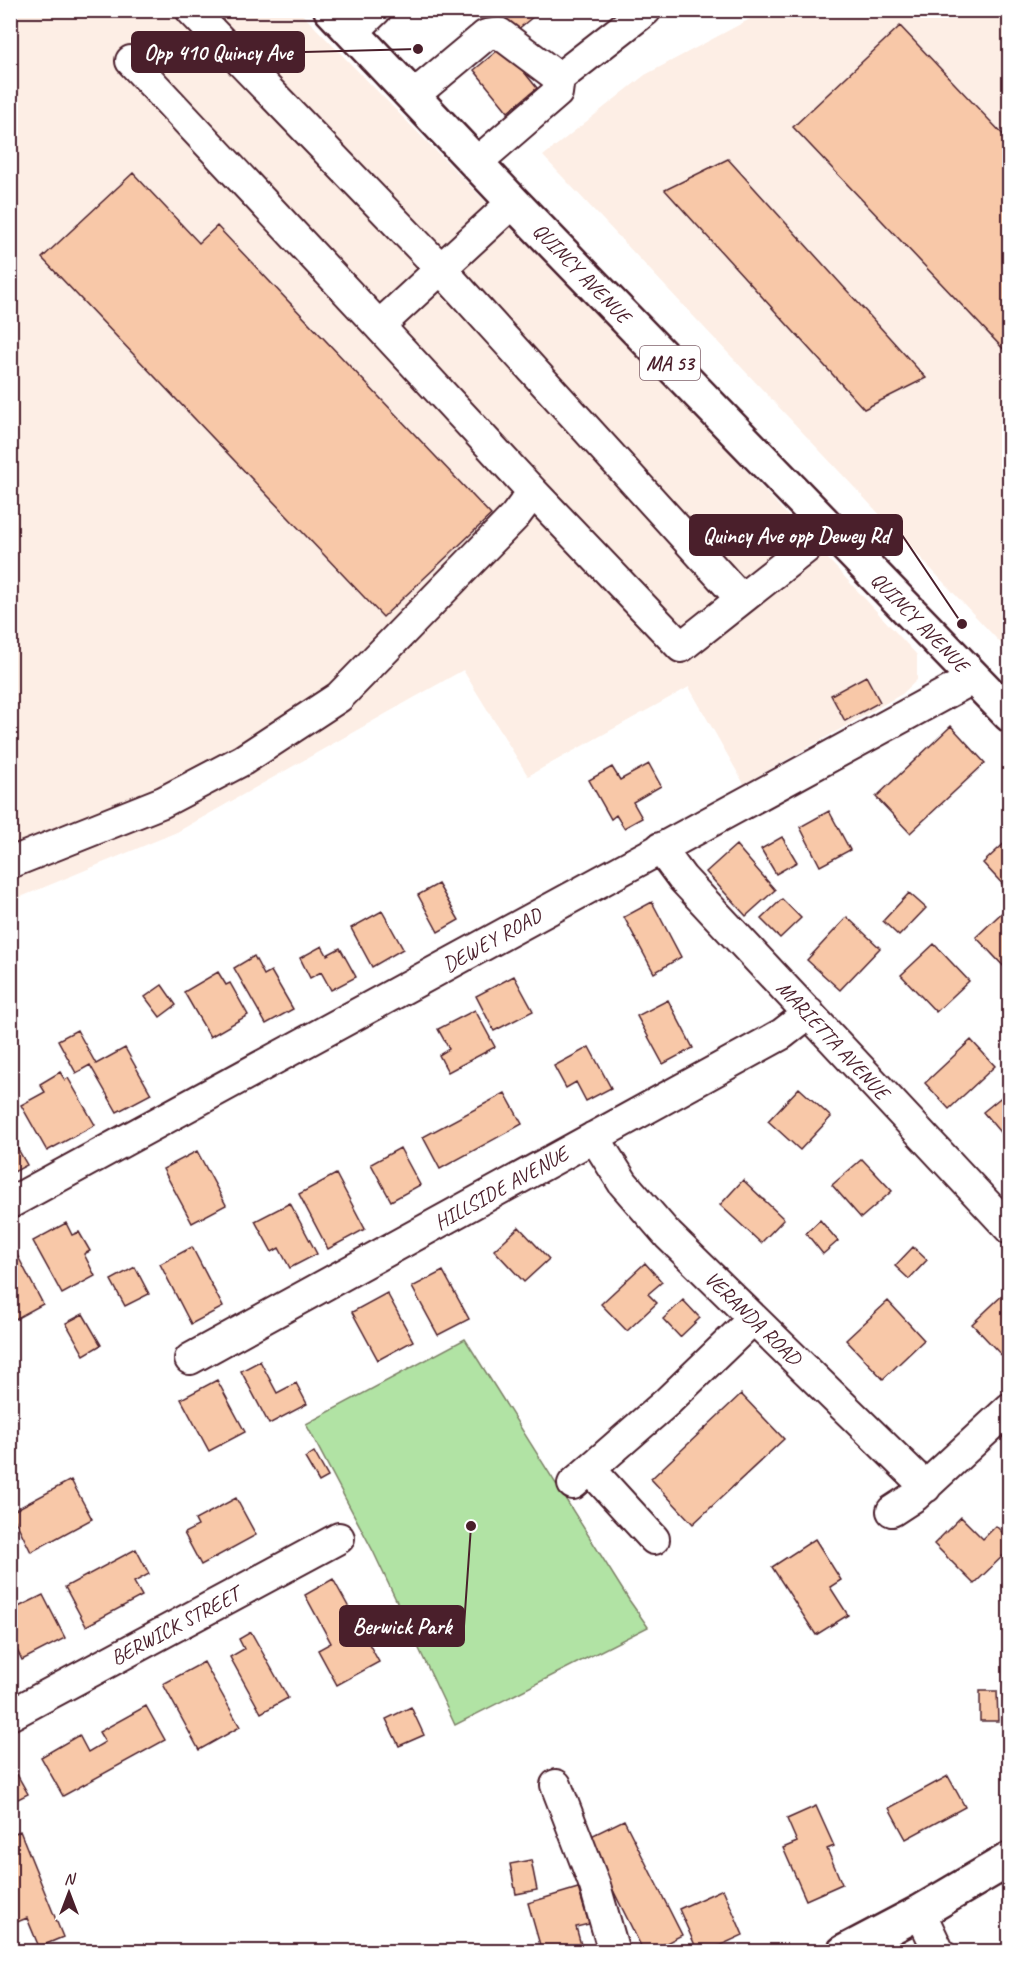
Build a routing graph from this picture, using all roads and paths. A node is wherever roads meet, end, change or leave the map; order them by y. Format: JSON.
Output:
{"nodes":[{"id":1,"x":191,"y":10,"type":"edge"},
{"id":2,"x":376,"y":10,"type":"edge"},
{"id":3,"x":613,"y":10,"type":"edge"},
{"id":4,"x":646,"y":10,"type":"edge"},
{"id":5,"x":342,"y":22,"type":"edge"},
{"id":6,"x":608,"y":40,"type":"junction"},
{"id":7,"x":131,"y":61,"type":"dead end"},
{"id":8,"x":559,"y":78,"type":"junction"},
{"id":9,"x":412,"y":96,"type":"junction"},
{"id":10,"x":476,"y":163,"type":"junction"},
{"id":11,"x":513,"y":202,"type":"junction"},
{"id":12,"x":441,"y":269,"type":"junction"},
{"id":13,"x":379,"y":326,"type":"junction"},
{"id":14,"x":533,"y":492,"type":"junction"},
{"id":15,"x":830,"y":529,"type":"junction"},
{"id":16,"x":741,"y":599,"type":"junction"},
{"id":17,"x":974,"y":678,"type":"junction"},
{"id":18,"x":1010,"y":715,"type":"edge"},
{"id":19,"x":660,"y":848,"type":"junction"},
{"id":20,"x":10,"y":863,"type":"edge"},
{"id":21,"x":808,"y":1013,"type":"junction"},
{"id":22,"x":594,"y":1137,"type":"junction"},
{"id":23,"x":10,"y":1203,"type":"edge"},
{"id":24,"x":1010,"y":1229,"type":"edge"},
{"id":25,"x":753,"y":1319,"type":"junction"},
{"id":26,"x":190,"y":1359,"type":"dead end"},
{"id":27,"x":1010,"y":1407,"type":"edge"},
{"id":28,"x":926,"y":1487,"type":"junction"},
{"id":29,"x":892,"y":1511,"type":"dead end"},
{"id":30,"x":339,"y":1538,"type":"dead end"},
{"id":31,"x":654,"y":1539,"type":"dead end"},
{"id":32,"x":10,"y":1715,"type":"edge"},
{"id":33,"x":556,"y":1785,"type":"dead end"},
{"id":34,"x":1010,"y":1859,"type":"edge"},
{"id":35,"x":920,"y":1912,"type":"junction"},
{"id":36,"x":614,"y":1952,"type":"edge"},
{"id":37,"x":844,"y":1952,"type":"edge"},
{"id":38,"x":939,"y":1952,"type":"edge"}],
"edges":[{"from":1,"to":12,"type":"street"},
{"from":2,"to":5,"type":"street"},
{"from":3,"to":6,"type":"street"},
{"from":4,"to":6,"type":"street"},
{"from":5,"to":9,"type":"main road","name":"QUINCY AVENUE","number":"MA 53"},
{"from":6,"to":8,"type":"street"},
{"from":7,"to":13,"type":"street"},
{"from":8,"to":9,"type":"street"},
{"from":8,"to":10,"type":"street"},
{"from":9,"to":10,"type":"main road","name":"QUINCY AVENUE","number":"MA 53"},
{"from":10,"to":11,"type":"main road","name":"QUINCY AVENUE","number":"MA 53"},
{"from":11,"to":12,"type":"street"},
{"from":11,"to":15,"type":"main road","name":"QUINCY AVENUE","number":"MA 53"},
{"from":12,"to":13,"type":"street"},
{"from":12,"to":16,"type":"street"},
{"from":13,"to":14,"type":"street"},
{"from":14,"to":16,"type":"street"},
{"from":14,"to":20,"type":"street"},
{"from":15,"to":16,"type":"street"},
{"from":15,"to":17,"type":"main road","name":"QUINCY AVENUE","number":"MA 53"},
{"from":17,"to":18,"type":"main road","name":"QUINCY AVENUE","number":"MA 53"},
{"from":17,"to":19,"type":"street","name":"DEWEY ROAD"},
{"from":19,"to":21,"type":"street","name":"MARIETTA AVENUE"},
{"from":19,"to":23,"type":"street","name":"DEWEY ROAD"},
{"from":21,"to":22,"type":"street","name":"HILLSIDE AVENUE"},
{"from":21,"to":24,"type":"street","name":"MARIETTA AVENUE"},
{"from":22,"to":25,"type":"street","name":"VERANDA ROAD"},
{"from":22,"to":26,"type":"street","name":"HILLSIDE AVENUE"},
{"from":25,"to":28,"type":"street","name":"VERANDA ROAD"},
{"from":25,"to":31,"type":"street"},
{"from":27,"to":28,"type":"street"},
{"from":28,"to":29,"type":"street"},
{"from":30,"to":32,"type":"street","name":"BERWICK STREET"},
{"from":33,"to":36,"type":"street"},
{"from":34,"to":35,"type":"main road"},
{"from":35,"to":37,"type":"main road"},
{"from":35,"to":38,"type":"street"}]}
